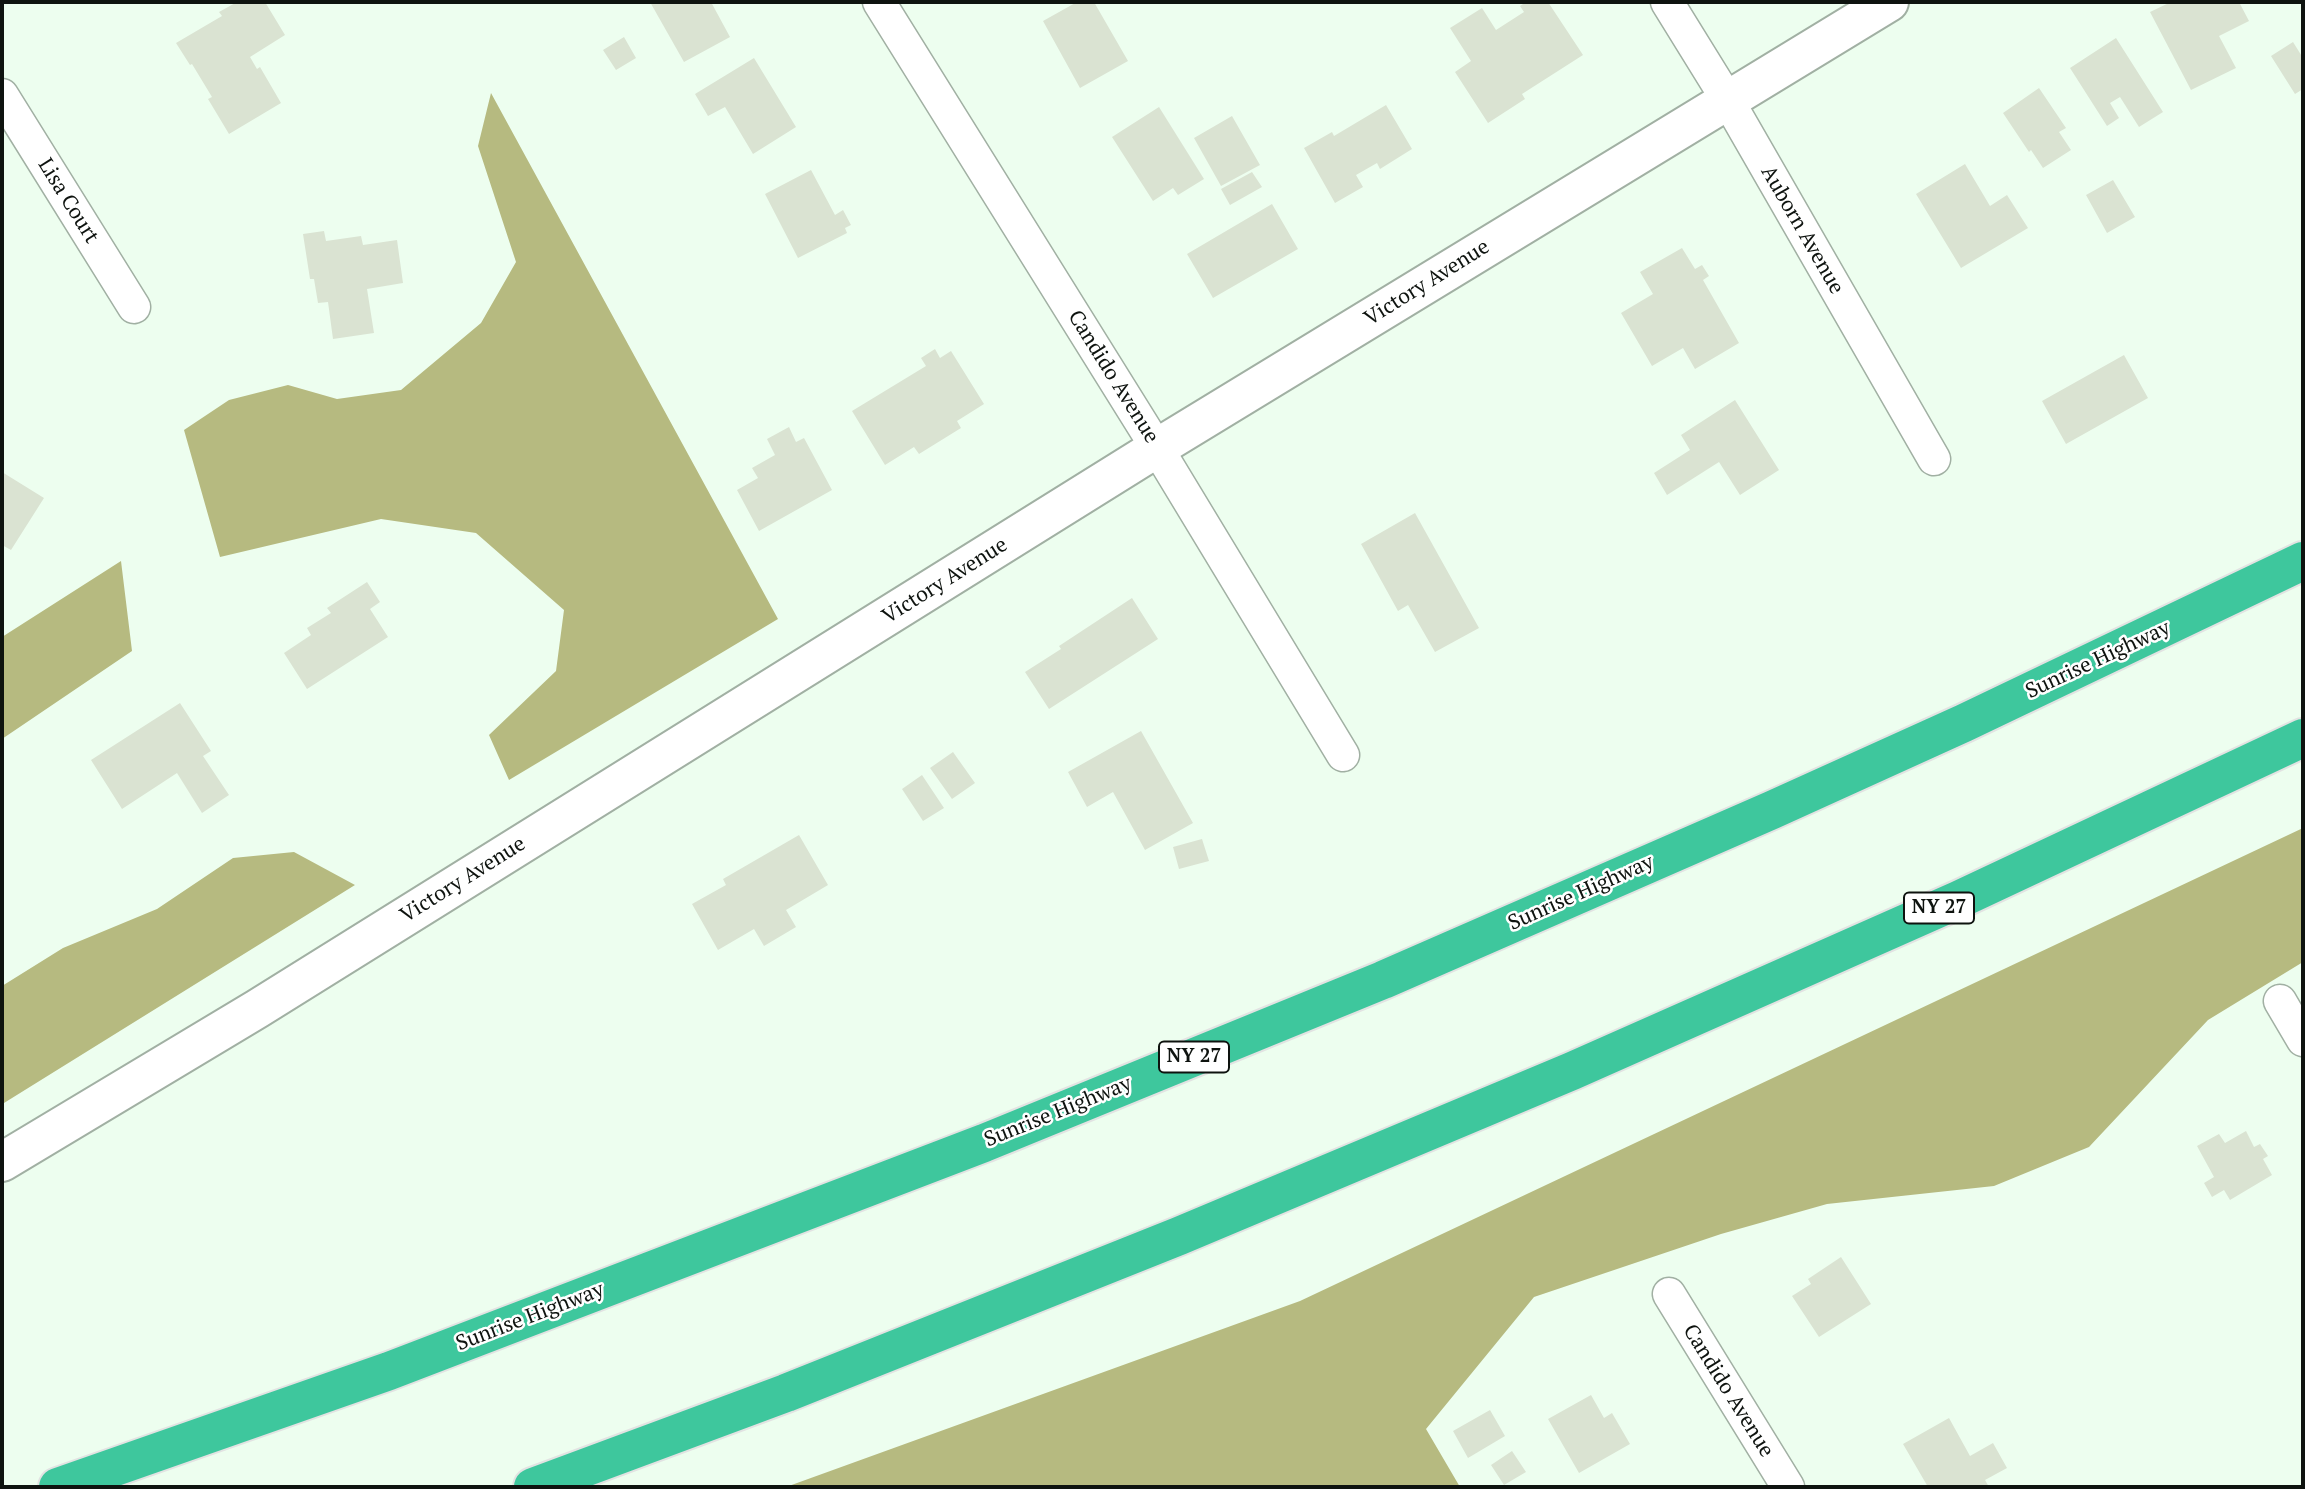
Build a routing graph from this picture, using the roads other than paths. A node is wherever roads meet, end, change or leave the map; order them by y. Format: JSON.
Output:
{"nodes":[{"id":1,"x":879,"y":2,"type":"edge"},
{"id":2,"x":1667,"y":2,"type":"edge"},
{"id":3,"x":1889,"y":2,"type":"edge"},
{"id":4,"x":2,"y":95,"type":"edge"},
{"id":5,"x":1727,"y":99,"type":"junction"},
{"id":6,"x":134,"y":307,"type":"dead end"},
{"id":7,"x":1157,"y":448,"type":"junction"},
{"id":8,"x":1934,"y":459,"type":"dead end"},
{"id":9,"x":2303,"y":561,"type":"edge"},
{"id":10,"x":2303,"y":738,"type":"edge"},
{"id":11,"x":1343,"y":755,"type":"dead end"},
{"id":12,"x":2280,"y":1000,"type":"dead end"},
{"id":13,"x":2303,"y":1040,"type":"edge"},
{"id":14,"x":2,"y":1162,"type":"edge"},
{"id":15,"x":1669,"y":1294,"type":"dead end"},
{"id":16,"x":58,"y":1487,"type":"edge"},
{"id":17,"x":533,"y":1487,"type":"edge"},
{"id":18,"x":1788,"y":1487,"type":"edge"}],
"edges":[{"from":1,"to":7,"type":"street","name":"Candido Avenue"},
{"from":2,"to":5,"type":"street","name":"Auborn Avenue"},
{"from":3,"to":5,"type":"street","name":"Victory Avenue"},
{"from":4,"to":6,"type":"street","name":"Lisa Court"},
{"from":5,"to":7,"type":"street","name":"Victory Avenue"},
{"from":5,"to":8,"type":"street","name":"Auborn Avenue"},
{"from":7,"to":11,"type":"street","name":"Candido Avenue"},
{"from":7,"to":14,"type":"street","name":"Victory Avenue"},
{"from":9,"to":16,"type":"highway","name":"Sunrise Highway","number":"NY 27"},
{"from":10,"to":17,"type":"highway","number":"NY 27"},
{"from":12,"to":13,"type":"street"},
{"from":15,"to":18,"type":"street","name":"Candido Avenue"}]}
